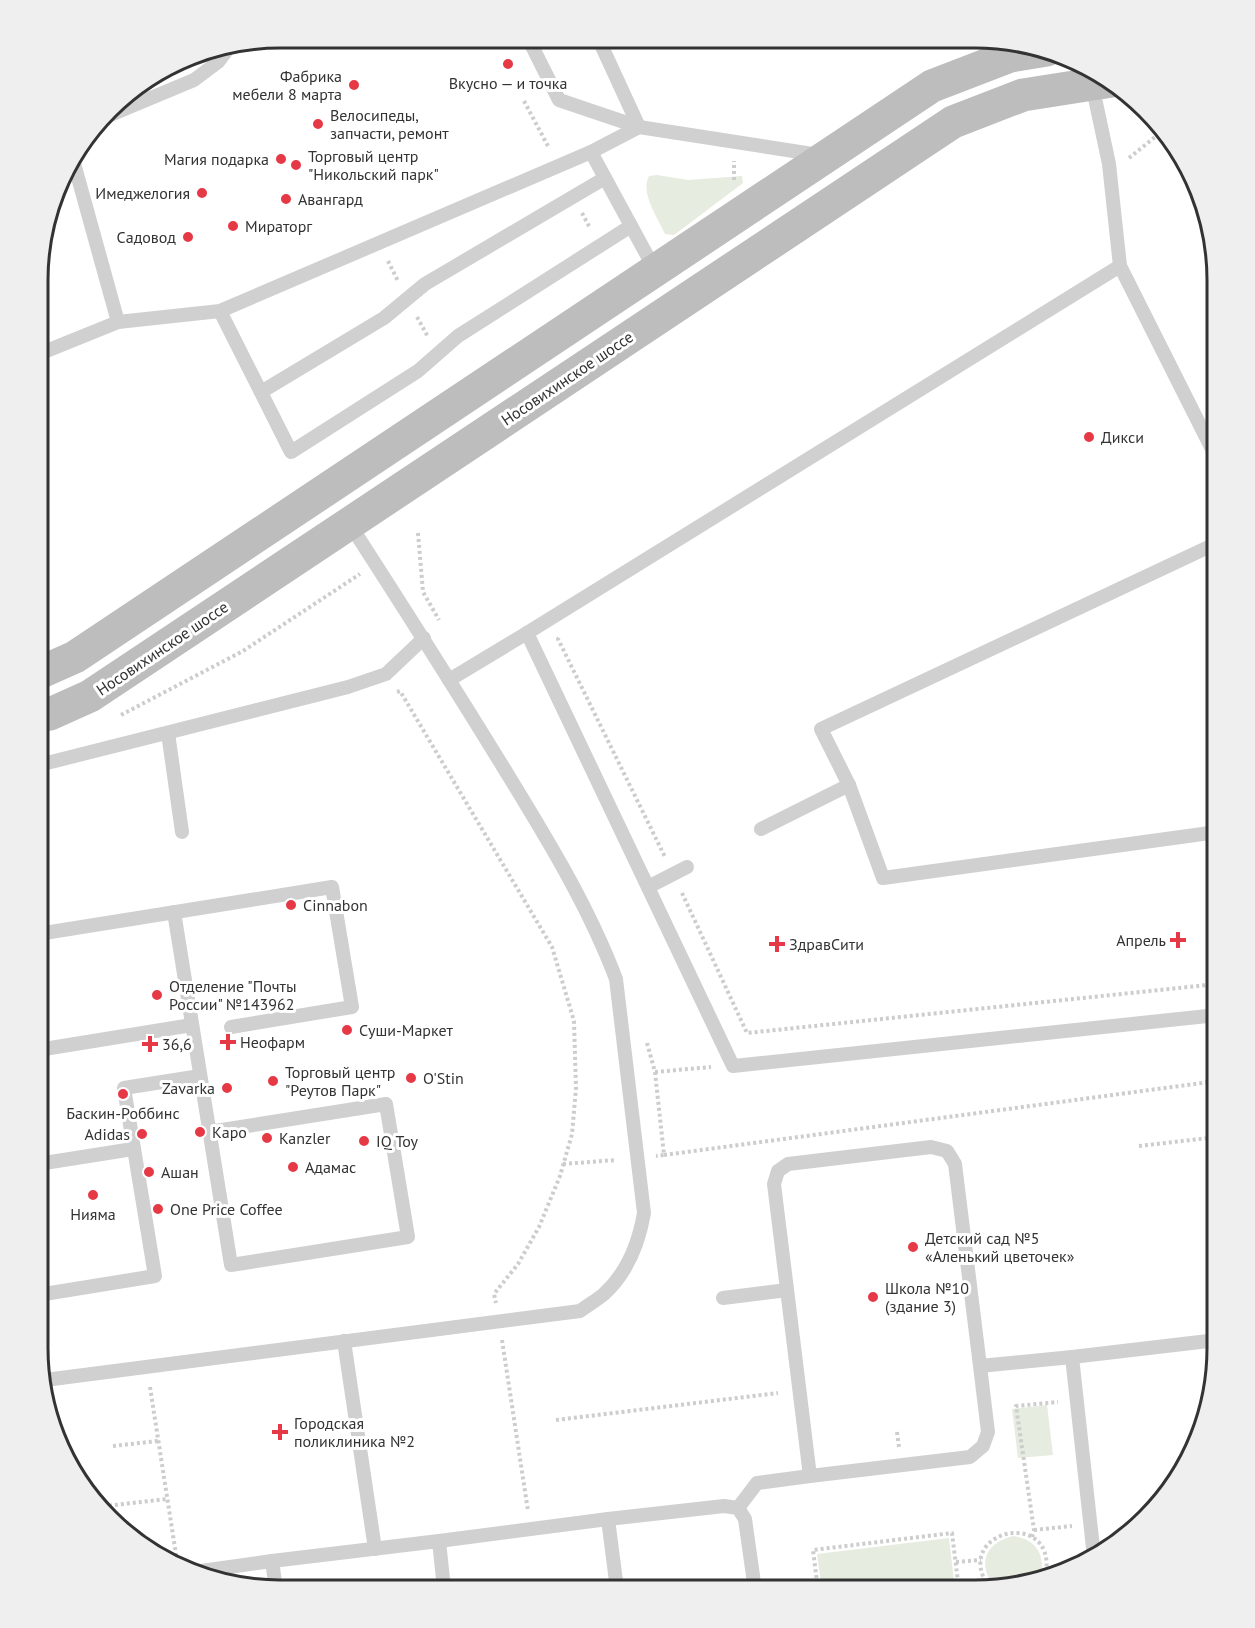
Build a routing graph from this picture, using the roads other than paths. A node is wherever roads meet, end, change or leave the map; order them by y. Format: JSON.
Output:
{"nodes":[{"id":1,"x":533,"y":48,"type":"edge"},
{"id":2,"x":603,"y":48,"type":"edge"},
{"id":3,"x":1026,"y":53,"type":"edge"},
{"id":4,"x":223,"y":55,"type":"edge"},
{"id":5,"x":1098,"y":84,"type":"edge"},
{"id":6,"x":1102,"y":86,"type":"edge"},
{"id":7,"x":123,"y":110,"type":"edge"},
{"id":8,"x":639,"y":127,"type":"junction"},
{"id":9,"x":591,"y":152,"type":"junction"},
{"id":10,"x":827,"y":156,"type":"junction"},
{"id":11,"x":76,"y":170,"type":"edge"},
{"id":12,"x":605,"y":178,"type":"junction"},
{"id":13,"x":631,"y":226,"type":"junction"},
{"id":14,"x":1119,"y":266,"type":"junction"},
{"id":15,"x":655,"y":270,"type":"junction"},
{"id":16,"x":220,"y":311,"type":"junction"},
{"id":17,"x":118,"y":322,"type":"junction"},
{"id":18,"x":48,"y":350,"type":"edge"},
{"id":19,"x":261,"y":392,"type":"junction"},
{"id":20,"x":1207,"y":439,"type":"edge"},
{"id":21,"x":349,"y":523,"type":"junction"},
{"id":22,"x":1207,"y":548,"type":"edge"},
{"id":23,"x":526,"y":633,"type":"junction"},
{"id":24,"x":424,"y":638,"type":"junction"},
{"id":25,"x":48,"y":669,"type":"edge"},
{"id":26,"x":449,"y":680,"type":"junction"},
{"id":27,"x":48,"y":714,"type":"edge"},
{"id":28,"x":168,"y":733,"type":"junction"},
{"id":29,"x":48,"y":763,"type":"edge"},
{"id":30,"x":849,"y":785,"type":"junction"},
{"id":31,"x":761,"y":829,"type":"dead end"},
{"id":32,"x":182,"y":832,"type":"dead end"},
{"id":33,"x":1207,"y":833,"type":"edge"},
{"id":34,"x":687,"y":867,"type":"dead end"},
{"id":35,"x":648,"y":887,"type":"junction"},
{"id":36,"x":174,"y":912,"type":"junction"},
{"id":37,"x":48,"y":932,"type":"edge"},
{"id":38,"x":1207,"y":1016,"type":"edge"},
{"id":39,"x":192,"y":1025,"type":"junction"},
{"id":40,"x":231,"y":1027,"type":"dead end"},
{"id":41,"x":48,"y":1048,"type":"edge"},
{"id":42,"x":200,"y":1076,"type":"junction"},
{"id":43,"x":209,"y":1132,"type":"junction"},
{"id":44,"x":133,"y":1149,"type":"dead end"},
{"id":45,"x":48,"y":1162,"type":"edge"},
{"id":46,"x":787,"y":1290,"type":"junction"},
{"id":47,"x":48,"y":1293,"type":"edge"},
{"id":48,"x":723,"y":1298,"type":"dead end"},
{"id":49,"x":344,"y":1341,"type":"junction"},
{"id":50,"x":1207,"y":1341,"type":"edge"},
{"id":51,"x":1072,"y":1357,"type":"junction"},
{"id":52,"x":980,"y":1366,"type":"junction"},
{"id":53,"x":50,"y":1379,"type":"edge"},
{"id":54,"x":810,"y":1476,"type":"junction"},
{"id":55,"x":738,"y":1508,"type":"junction"},
{"id":56,"x":608,"y":1519,"type":"junction"},
{"id":57,"x":439,"y":1541,"type":"junction"},
{"id":58,"x":1093,"y":1548,"type":"edge"},
{"id":59,"x":375,"y":1549,"type":"junction"},
{"id":60,"x":272,"y":1561,"type":"junction"},
{"id":61,"x":211,"y":1570,"type":"edge"},
{"id":62,"x":275,"y":1580,"type":"edge"},
{"id":63,"x":443,"y":1580,"type":"edge"},
{"id":64,"x":616,"y":1580,"type":"edge"},
{"id":65,"x":754,"y":1580,"type":"edge"}],
"edges":[{"from":1,"to":8,"type":"lane"},
{"from":2,"to":8,"type":"lane"},
{"from":3,"to":10,"type":"main road"},
{"from":4,"to":7,"type":"lane"},
{"from":5,"to":21,"type":"main road","name":"Носовихинское шоссе"},
{"from":6,"to":14,"type":"lane"},
{"from":8,"to":9,"type":"lane"},
{"from":8,"to":10,"type":"lane"},
{"from":9,"to":12,"type":"lane"},
{"from":9,"to":16,"type":"lane"},
{"from":10,"to":15,"type":"main road"},
{"from":11,"to":17,"type":"lane"},
{"from":12,"to":13,"type":"lane"},
{"from":12,"to":19,"type":"lane"},
{"from":13,"to":15,"type":"lane"},
{"from":13,"to":19,"type":"lane"},
{"from":14,"to":20,"type":"lane"},
{"from":14,"to":23,"type":"lane"},
{"from":15,"to":25,"type":"main road"},
{"from":16,"to":17,"type":"lane"},
{"from":16,"to":19,"type":"lane"},
{"from":17,"to":18,"type":"lane"},
{"from":21,"to":24,"type":"lane"},
{"from":21,"to":27,"type":"main road","name":"Носовихинское шоссе"},
{"from":22,"to":30,"type":"lane"},
{"from":23,"to":26,"type":"lane"},
{"from":23,"to":35,"type":"lane"},
{"from":24,"to":26,"type":"lane"},
{"from":24,"to":28,"type":"lane"},
{"from":26,"to":49,"type":"lane"},
{"from":28,"to":29,"type":"lane"},
{"from":28,"to":32,"type":"lane"},
{"from":30,"to":31,"type":"lane"},
{"from":30,"to":33,"type":"lane"},
{"from":34,"to":35,"type":"lane"},
{"from":35,"to":38,"type":"lane"},
{"from":36,"to":37,"type":"lane"},
{"from":36,"to":39,"type":"lane"},
{"from":36,"to":40,"type":"lane"},
{"from":39,"to":41,"type":"lane"},
{"from":39,"to":42,"type":"lane"},
{"from":42,"to":43,"type":"lane"},
{"from":42,"to":47,"type":"lane"},
{"from":43,"to":43,"type":"lane"},
{"from":44,"to":45,"type":"lane"},
{"from":46,"to":48,"type":"lane"},
{"from":46,"to":52,"type":"lane"},
{"from":46,"to":54,"type":"lane"},
{"from":49,"to":53,"type":"lane"},
{"from":49,"to":59,"type":"lane"},
{"from":50,"to":51,"type":"lane"},
{"from":51,"to":52,"type":"lane"},
{"from":51,"to":58,"type":"lane"},
{"from":52,"to":54,"type":"lane"},
{"from":54,"to":55,"type":"lane"},
{"from":55,"to":56,"type":"lane"},
{"from":55,"to":65,"type":"lane"},
{"from":56,"to":57,"type":"lane"},
{"from":56,"to":64,"type":"lane"},
{"from":57,"to":59,"type":"lane"},
{"from":57,"to":63,"type":"lane"},
{"from":59,"to":60,"type":"lane"},
{"from":60,"to":61,"type":"lane"},
{"from":60,"to":62,"type":"lane"}]}
